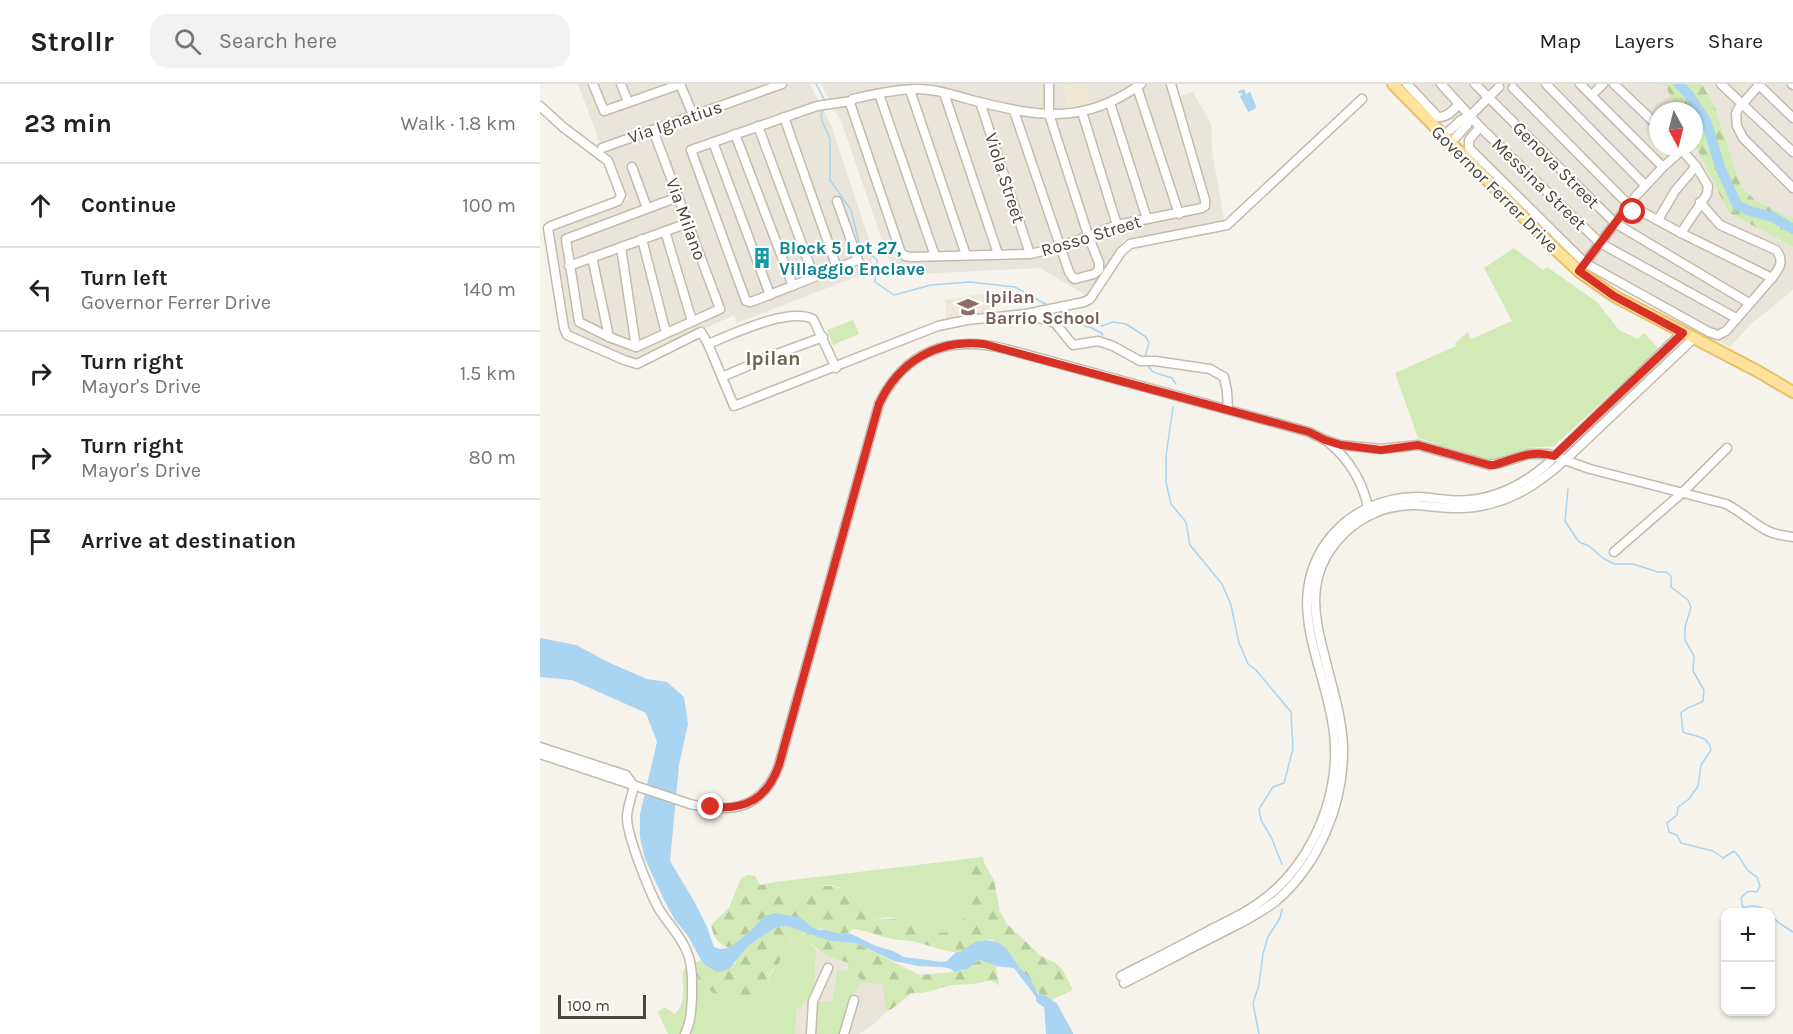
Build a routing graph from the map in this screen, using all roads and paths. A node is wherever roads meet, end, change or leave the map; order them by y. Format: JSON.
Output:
{"nodes":[{"id":1,"x":593,"y":84,"type":"edge"},
{"id":2,"x":621,"y":84,"type":"edge"},
{"id":3,"x":651,"y":84,"type":"edge"},
{"id":4,"x":680,"y":84,"type":"edge"},
{"id":5,"x":782,"y":84,"type":"edge"},
{"id":6,"x":1049,"y":84,"type":"edge"},
{"id":7,"x":1171,"y":84,"type":"edge"},
{"id":8,"x":1393,"y":84,"type":"edge"},
{"id":9,"x":1407,"y":84,"type":"edge"},
{"id":10,"x":1441,"y":84,"type":"edge"},
{"id":11,"x":1475,"y":84,"type":"edge"},
{"id":12,"x":1546,"y":84,"type":"edge"},
{"id":13,"x":1580,"y":84,"type":"edge"},
{"id":14,"x":1603,"y":84,"type":"edge"},
{"id":15,"x":1614,"y":84,"type":"edge"},
{"id":16,"x":1721,"y":84,"type":"edge"},
{"id":17,"x":1759,"y":84,"type":"edge"},
{"id":18,"x":1139,"y":86,"type":"edge"},
{"id":19,"x":1498,"y":86,"type":"edge"},
{"id":20,"x":1514,"y":86,"type":"edge"},
{"id":21,"x":915,"y":88,"type":"edge"},
{"id":22,"x":655,"y":93,"type":"junction"},
{"id":23,"x":944,"y":93,"type":"junction"},
{"id":24,"x":879,"y":94,"type":"junction"},
{"id":25,"x":1592,"y":95,"type":"junction"},
{"id":26,"x":1489,"y":97,"type":"junction"},
{"id":27,"x":1362,"y":99,"type":"dead end"},
{"id":28,"x":851,"y":100,"type":"junction"},
{"id":29,"x":628,"y":102,"type":"junction"},
{"id":30,"x":980,"y":102,"type":"junction"},
{"id":31,"x":1110,"y":103,"type":"junction"},
{"id":32,"x":1459,"y":104,"type":"junction"},
{"id":33,"x":1741,"y":104,"type":"junction"},
{"id":34,"x":540,"y":106,"type":"edge"},
{"id":35,"x":1014,"y":111,"type":"junction"},
{"id":36,"x":1082,"y":112,"type":"junction"},
{"id":37,"x":1049,"y":114,"type":"junction"},
{"id":38,"x":693,"y":115,"type":"junction"},
{"id":39,"x":1471,"y":115,"type":"junction"},
{"id":40,"x":784,"y":117,"type":"junction"},
{"id":41,"x":1649,"y":117,"type":"edge"},
{"id":42,"x":1793,"y":118,"type":"edge"},
{"id":43,"x":758,"y":126,"type":"junction"},
{"id":44,"x":1480,"y":127,"type":"junction"},
{"id":45,"x":653,"y":130,"type":"junction"},
{"id":46,"x":735,"y":134,"type":"junction"},
{"id":47,"x":1450,"y":137,"type":"junction"},
{"id":48,"x":713,"y":142,"type":"junction"},
{"id":49,"x":602,"y":148,"type":"dead end"},
{"id":50,"x":1793,"y":152,"type":"edge"},
{"id":51,"x":1673,"y":156,"type":"edge"},
{"id":52,"x":1688,"y":156,"type":"edge"},
{"id":53,"x":1663,"y":166,"type":"junction"},
{"id":54,"x":1696,"y":166,"type":"junction"},
{"id":55,"x":632,"y":167,"type":"dead end"},
{"id":56,"x":1645,"y":185,"type":"junction"},
{"id":57,"x":1793,"y":188,"type":"edge"},
{"id":58,"x":678,"y":197,"type":"junction"},
{"id":59,"x":1635,"y":197,"type":"junction"},
{"id":60,"x":1624,"y":200,"type":"junction"},
{"id":61,"x":837,"y":201,"type":"dead end"},
{"id":62,"x":1700,"y":202,"type":"junction"},
{"id":63,"x":648,"y":208,"type":"junction"},
{"id":64,"x":1637,"y":209,"type":"junction"},
{"id":65,"x":1625,"y":210,"type":"junction"},
{"id":66,"x":1179,"y":214,"type":"junction"},
{"id":67,"x":1147,"y":219,"type":"junction"},
{"id":68,"x":1658,"y":220,"type":"junction"},
{"id":69,"x":688,"y":223,"type":"junction"},
{"id":70,"x":1615,"y":224,"type":"junction"},
{"id":71,"x":1116,"y":225,"type":"junction"},
{"id":72,"x":665,"y":231,"type":"junction"},
{"id":73,"x":1681,"y":232,"type":"junction"},
{"id":74,"x":1088,"y":235,"type":"junction"},
{"id":75,"x":642,"y":239,"type":"junction"},
{"id":76,"x":1600,"y":243,"type":"junction"},
{"id":77,"x":621,"y":247,"type":"junction"},
{"id":78,"x":1060,"y":247,"type":"junction"},
{"id":79,"x":998,"y":254,"type":"junction"},
{"id":80,"x":1030,"y":254,"type":"junction"},
{"id":81,"x":966,"y":255,"type":"junction"},
{"id":82,"x":934,"y":256,"type":"junction"},
{"id":83,"x":592,"y":257,"type":"junction"},
{"id":84,"x":569,"y":266,"type":"junction"},
{"id":85,"x":1582,"y":267,"type":"junction"},
{"id":86,"x":837,"y":268,"type":"junction"},
{"id":87,"x":814,"y":278,"type":"junction"},
{"id":88,"x":1772,"y":278,"type":"junction"},
{"id":89,"x":793,"y":286,"type":"junction"},
{"id":90,"x":770,"y":295,"type":"junction"},
{"id":91,"x":1749,"y":303,"type":"junction"},
{"id":92,"x":1026,"y":314,"type":"junction"},
{"id":93,"x":1736,"y":318,"type":"junction"},
{"id":94,"x":692,"y":321,"type":"junction"},
{"id":95,"x":666,"y":333,"type":"junction"},
{"id":96,"x":1688,"y":335,"type":"junction"},
{"id":97,"x":609,"y":337,"type":"junction"},
{"id":98,"x":823,"y":337,"type":"junction"},
{"id":99,"x":708,"y":344,"type":"junction"},
{"id":100,"x":636,"y":347,"type":"junction"},
{"id":101,"x":836,"y":368,"type":"junction"},
{"id":102,"x":722,"y":377,"type":"junction"},
{"id":103,"x":1793,"y":392,"type":"edge"},
{"id":104,"x":1228,"y":410,"type":"junction"},
{"id":105,"x":1325,"y":440,"type":"junction"},
{"id":106,"x":1727,"y":448,"type":"dead end"},
{"id":107,"x":1554,"y":456,"type":"junction"},
{"id":108,"x":1565,"y":459,"type":"junction"},
{"id":109,"x":1682,"y":493,"type":"junction"},
{"id":110,"x":1369,"y":511,"type":"junction"},
{"id":111,"x":1793,"y":537,"type":"edge"},
{"id":112,"x":1614,"y":552,"type":"dead end"},
{"id":113,"x":540,"y":747,"type":"edge"},
{"id":114,"x":540,"y":754,"type":"edge"},
{"id":115,"x":637,"y":787,"type":"junction"},
{"id":116,"x":828,"y":968,"type":"dead end"},
{"id":117,"x":1123,"y":979,"type":"dead end"},
{"id":118,"x":854,"y":1000,"type":"dead end"},
{"id":119,"x":685,"y":1034,"type":"edge"},
{"id":120,"x":811,"y":1034,"type":"edge"},
{"id":121,"x":844,"y":1034,"type":"edge"}],
"edges":[{"from":1,"to":29,"type":"street"},
{"from":2,"to":29,"type":"street"},
{"from":3,"to":22,"type":"street"},
{"from":4,"to":22,"type":"street"},
{"from":4,"to":38,"type":"street"},
{"from":5,"to":38,"type":"street","name":"Via Ignatius"},
{"from":6,"to":37,"type":"street"},
{"from":7,"to":66,"type":"street","name":"Rosso Street"},
{"from":8,"to":47,"type":"main road","name":"Governor Ferrer Drive"},
{"from":9,"to":32,"type":"street"},
{"from":10,"to":32,"type":"street","name":"Messina Street"},
{"from":11,"to":26,"type":"street","name":"Genova Street"},
{"from":12,"to":56,"type":"street"},
{"from":13,"to":25,"type":"street"},
{"from":14,"to":25,"type":"street"},
{"from":15,"to":41,"type":"street"},
{"from":16,"to":33,"type":"street"},
{"from":17,"to":33,"type":"street"},
{"from":17,"to":42,"type":"street"},
{"from":18,"to":31,"type":"street"},
{"from":18,"to":66,"type":"street"},
{"from":19,"to":20,"type":"street"},
{"from":19,"to":26,"type":"street"},
{"from":20,"to":60,"type":"street"},
{"from":21,"to":23,"type":"street"},
{"from":21,"to":24,"type":"street"},
{"from":21,"to":81,"type":"street"},
{"from":22,"to":29,"type":"street"},
{"from":23,"to":30,"type":"street"},
{"from":23,"to":79,"type":"street"},
{"from":24,"to":28,"type":"street"},
{"from":24,"to":82,"type":"street"},
{"from":25,"to":53,"type":"street"},
{"from":26,"to":39,"type":"street"},
{"from":26,"to":70,"type":"street","name":"Genova Street"},
{"from":27,"to":92,"type":"street"},
{"from":28,"to":40,"type":"street"},
{"from":28,"to":82,"type":"street","name":"Rosso Street"},
{"from":30,"to":35,"type":"street"},
{"from":30,"to":80,"type":"street","name":"Viola Street"},
{"from":31,"to":36,"type":"street"},
{"from":31,"to":67,"type":"street"},
{"from":32,"to":39,"type":"street","name":"Messina Street"},
{"from":33,"to":50,"type":"street"},
{"from":33,"to":57,"type":"street"},
{"from":34,"to":99,"type":"street"},
{"from":35,"to":37,"type":"street"},
{"from":35,"to":78,"type":"street"},
{"from":36,"to":37,"type":"street"},
{"from":36,"to":71,"type":"street"},
{"from":37,"to":74,"type":"street"},
{"from":38,"to":45,"type":"street","name":"Via Ignatius"},
{"from":39,"to":44,"type":"street","name":"Messina Street"},
{"from":39,"to":47,"type":"street"},
{"from":40,"to":43,"type":"street"},
{"from":40,"to":86,"type":"street"},
{"from":43,"to":46,"type":"street"},
{"from":43,"to":87,"type":"street"},
{"from":44,"to":76,"type":"street","name":"Messina Street"},
{"from":44,"to":85,"type":"street"},
{"from":45,"to":49,"type":"street","name":"Via Ignatius"},
{"from":45,"to":58,"type":"street","name":"Via Milano"},
{"from":46,"to":48,"type":"street"},
{"from":46,"to":89,"type":"street"},
{"from":47,"to":85,"type":"main road","name":"Governor Ferrer Drive"},
{"from":48,"to":90,"type":"street"},
{"from":48,"to":90,"type":"street"},
{"from":51,"to":53,"type":"street"},
{"from":52,"to":54,"type":"street"},
{"from":53,"to":56,"type":"street"},
{"from":54,"to":62,"type":"street"},
{"from":54,"to":68,"type":"street"},
{"from":55,"to":63,"type":"street"},
{"from":56,"to":59,"type":"street"},
{"from":58,"to":63,"type":"street"},
{"from":58,"to":69,"type":"street","name":"Via Milano"},
{"from":59,"to":60,"type":"street"},
{"from":59,"to":64,"type":"street"},
{"from":60,"to":65,"type":"street"},
{"from":61,"to":86,"type":"street"},
{"from":62,"to":73,"type":"street"},
{"from":62,"to":88,"type":"street"},
{"from":63,"to":84,"type":"street"},
{"from":64,"to":65,"type":"street"},
{"from":64,"to":68,"type":"street"},
{"from":65,"to":70,"type":"street"},
{"from":66,"to":67,"type":"street","name":"Rosso Street"},
{"from":67,"to":71,"type":"street","name":"Rosso Street"},
{"from":68,"to":73,"type":"street"},
{"from":69,"to":72,"type":"street"},
{"from":69,"to":94,"type":"street","name":"Via Milano"},
{"from":70,"to":76,"type":"street"},
{"from":70,"to":91,"type":"street","name":"Genova Street"},
{"from":71,"to":74,"type":"street","name":"Rosso Street"},
{"from":72,"to":75,"type":"street"},
{"from":72,"to":94,"type":"street"},
{"from":73,"to":88,"type":"street"},
{"from":74,"to":78,"type":"street","name":"Rosso Street"},
{"from":74,"to":78,"type":"street"},
{"from":75,"to":77,"type":"street"},
{"from":75,"to":95,"type":"street"},
{"from":76,"to":85,"type":"street"},
{"from":76,"to":93,"type":"street","name":"Messina Street"},
{"from":77,"to":83,"type":"street"},
{"from":77,"to":100,"type":"street"},
{"from":78,"to":80,"type":"street","name":"Rosso Street"},
{"from":79,"to":80,"type":"street","name":"Rosso Street"},
{"from":79,"to":81,"type":"street","name":"Rosso Street"},
{"from":81,"to":82,"type":"street","name":"Rosso Street"},
{"from":83,"to":84,"type":"street"},
{"from":83,"to":97,"type":"street"},
{"from":84,"to":97,"type":"street"},
{"from":85,"to":93,"type":"street"},
{"from":85,"to":96,"type":"main road","name":"Governor Ferrer Drive"},
{"from":86,"to":87,"type":"street"},
{"from":87,"to":89,"type":"street"},
{"from":88,"to":91,"type":"street"},
{"from":89,"to":90,"type":"street"},
{"from":91,"to":93,"type":"street"},
{"from":92,"to":101,"type":"street"},
{"from":92,"to":104,"type":"street"},
{"from":94,"to":95,"type":"street"},
{"from":95,"to":100,"type":"street"},
{"from":96,"to":103,"type":"main road","name":"Governor Ferrer Drive"},
{"from":96,"to":107,"type":"street"},
{"from":96,"to":108,"type":"street"},
{"from":97,"to":100,"type":"street"},
{"from":98,"to":99,"type":"street"},
{"from":98,"to":101,"type":"street"},
{"from":98,"to":102,"type":"street"},
{"from":99,"to":102,"type":"street"},
{"from":101,"to":102,"type":"street"},
{"from":104,"to":105,"type":"street"},
{"from":104,"to":115,"type":"street"},
{"from":105,"to":107,"type":"street"},
{"from":105,"to":110,"type":"street"},
{"from":106,"to":109,"type":"street"},
{"from":107,"to":108,"type":"street"},
{"from":107,"to":110,"type":"street"},
{"from":108,"to":109,"type":"street"},
{"from":108,"to":110,"type":"street"},
{"from":109,"to":111,"type":"street"},
{"from":109,"to":112,"type":"street"},
{"from":110,"to":117,"type":"street"},
{"from":113,"to":115,"type":"street"},
{"from":114,"to":115,"type":"street"},
{"from":115,"to":119,"type":"street"},
{"from":116,"to":120,"type":"street"},
{"from":118,"to":121,"type":"street"}]}
